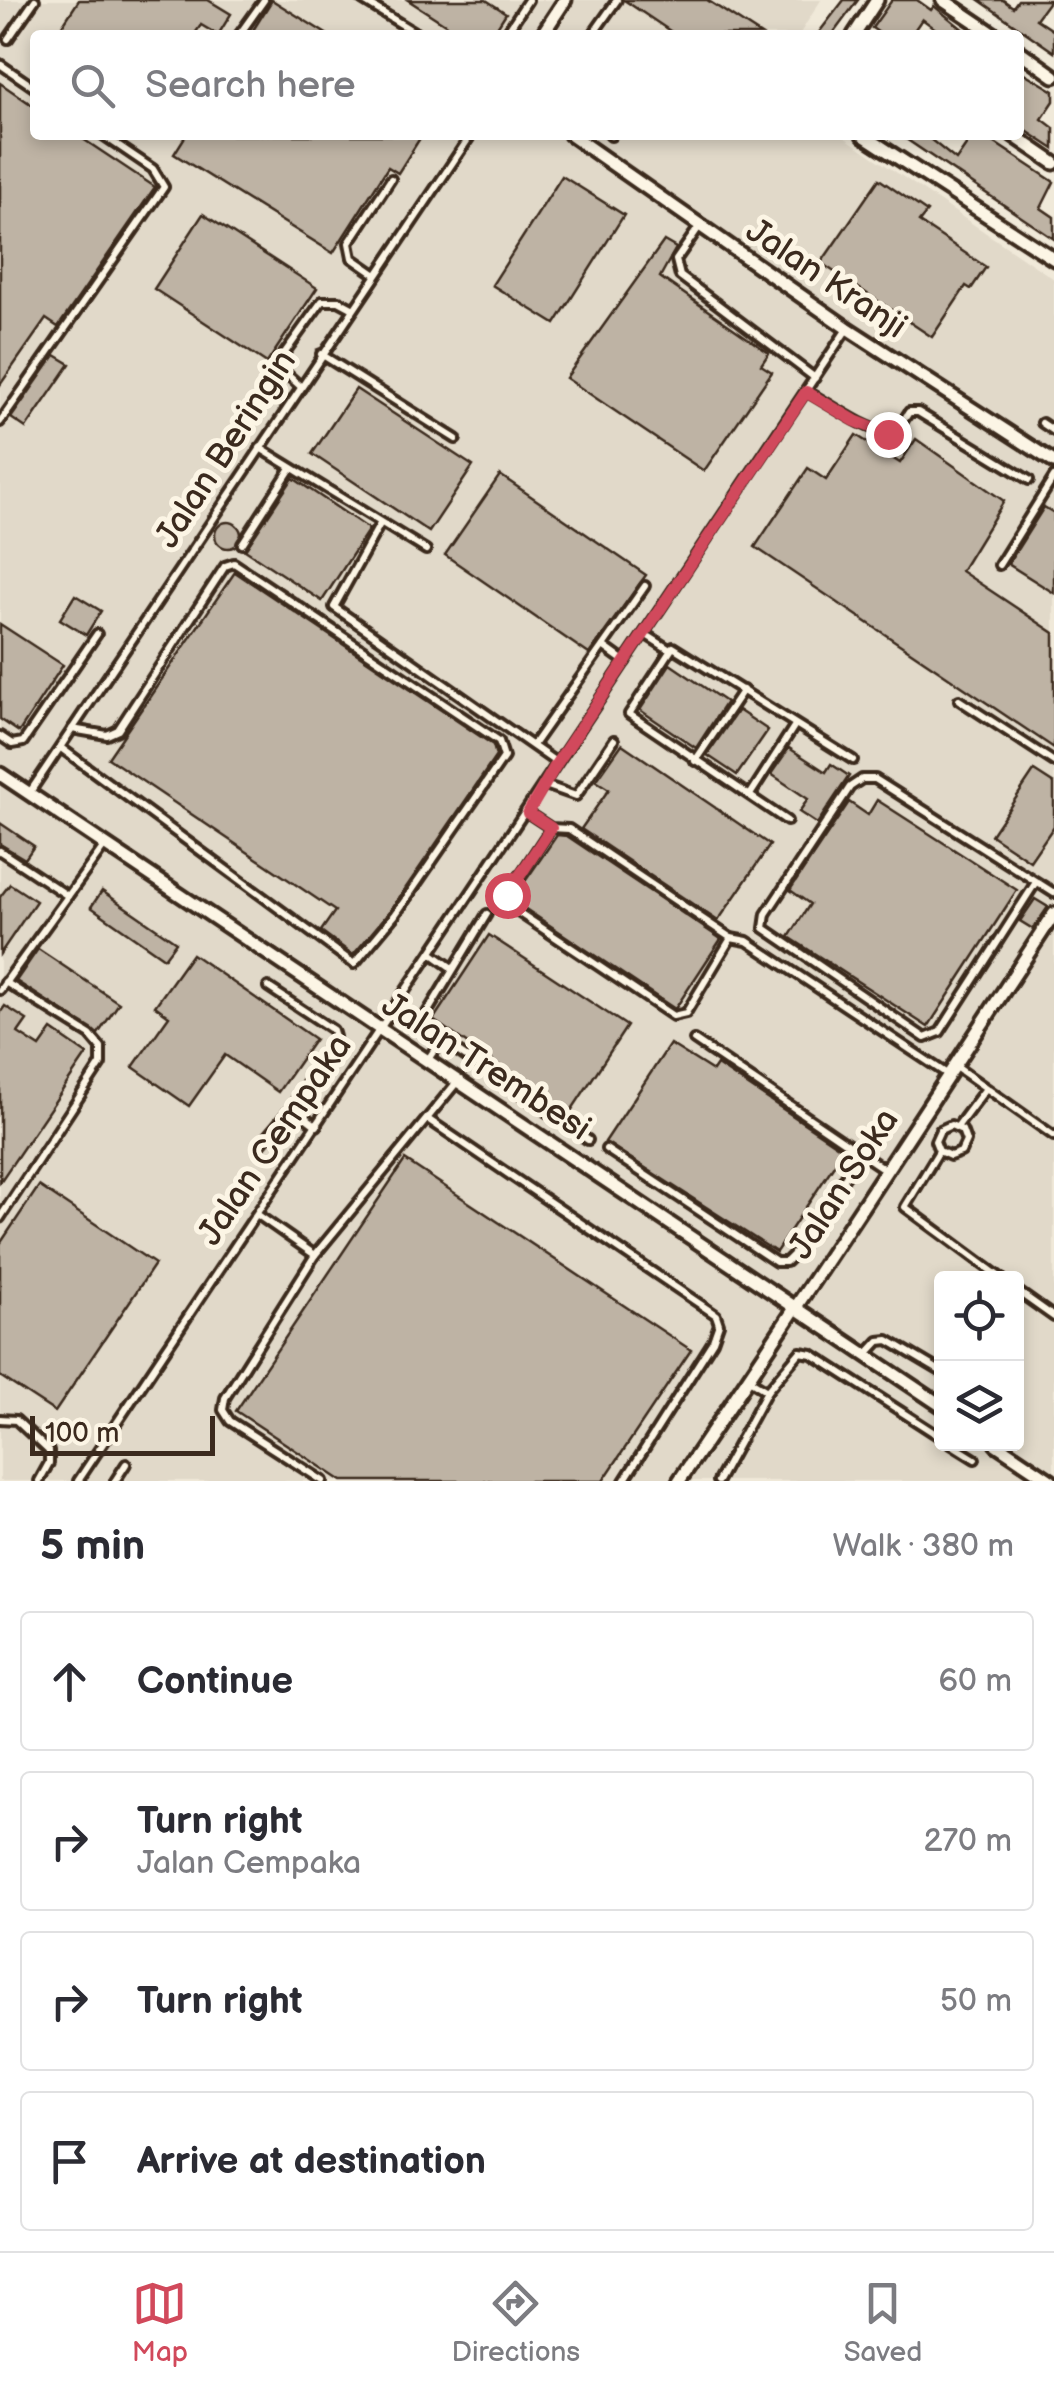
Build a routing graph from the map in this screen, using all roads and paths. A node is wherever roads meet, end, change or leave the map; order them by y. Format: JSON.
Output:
{"nodes":[{"id":1,"x":35,"y":0,"type":"edge"},
{"id":2,"x":264,"y":0,"type":"edge"},
{"id":3,"x":362,"y":0,"type":"edge"},
{"id":4,"x":528,"y":0,"type":"edge"},
{"id":5,"x":564,"y":0,"type":"edge"},
{"id":6,"x":617,"y":0,"type":"edge"},
{"id":7,"x":877,"y":0,"type":"edge"},
{"id":8,"x":943,"y":0,"type":"edge"},
{"id":9,"x":243,"y":30,"type":"edge"},
{"id":10,"x":411,"y":30,"type":"edge"},
{"id":11,"x":509,"y":30,"type":"edge"},
{"id":12,"x":546,"y":30,"type":"edge"},
{"id":13,"x":596,"y":30,"type":"edge"},
{"id":14,"x":862,"y":30,"type":"edge"},
{"id":15,"x":988,"y":30,"type":"edge"},
{"id":16,"x":8,"y":39,"type":"dead end"},
{"id":17,"x":1024,"y":55,"type":"edge"},
{"id":18,"x":0,"y":64,"type":"edge"},
{"id":19,"x":1054,"y":76,"type":"edge"},
{"id":20,"x":30,"y":85,"type":"edge"},
{"id":21,"x":110,"y":140,"type":"edge"},
{"id":22,"x":468,"y":140,"type":"edge"},
{"id":23,"x":579,"y":140,"type":"edge"},
{"id":24,"x":871,"y":140,"type":"edge"},
{"id":25,"x":1020,"y":140,"type":"edge"},
{"id":26,"x":1054,"y":163,"type":"edge"},
{"id":27,"x":390,"y":179,"type":"dead end"},
{"id":28,"x":700,"y":226,"type":"junction"},
{"id":29,"x":1054,"y":259,"type":"edge"},
{"id":30,"x":374,"y":274,"type":"junction"},
{"id":31,"x":352,"y":308,"type":"junction"},
{"id":32,"x":847,"y":328,"type":"junction"},
{"id":33,"x":322,"y":354,"type":"junction"},
{"id":34,"x":814,"y":378,"type":"junction"},
{"id":35,"x":300,"y":386,"type":"junction"},
{"id":36,"x":806,"y":392,"type":"junction"},
{"id":37,"x":0,"y":422,"type":"edge"},
{"id":38,"x":1042,"y":424,"type":"dead end"},
{"id":39,"x":1054,"y":431,"type":"edge"},
{"id":40,"x":456,"y":439,"type":"dead end"},
{"id":41,"x":260,"y":448,"type":"junction"},
{"id":42,"x":1054,"y":462,"type":"edge"},
{"id":43,"x":291,"y":468,"type":"junction"},
{"id":44,"x":1054,"y":478,"type":"edge"},
{"id":45,"x":1029,"y":480,"type":"dead end"},
{"id":46,"x":1050,"y":491,"type":"edge"},
{"id":47,"x":380,"y":524,"type":"junction"},
{"id":48,"x":242,"y":544,"type":"dead end"},
{"id":49,"x":426,"y":550,"type":"dead end"},
{"id":50,"x":999,"y":565,"type":"dead end"},
{"id":51,"x":645,"y":586,"type":"dead end"},
{"id":52,"x":97,"y":634,"type":"dead end"},
{"id":53,"x":645,"y":634,"type":"junction"},
{"id":54,"x":603,"y":646,"type":"junction"},
{"id":55,"x":670,"y":650,"type":"junction"},
{"id":56,"x":625,"y":662,"type":"junction"},
{"id":57,"x":743,"y":690,"type":"junction"},
{"id":58,"x":959,"y":700,"type":"dead end"},
{"id":59,"x":795,"y":726,"type":"junction"},
{"id":60,"x":72,"y":729,"type":"junction"},
{"id":61,"x":0,"y":736,"type":"edge"},
{"id":62,"x":614,"y":740,"type":"dead end"},
{"id":63,"x":534,"y":745,"type":"junction"},
{"id":64,"x":61,"y":748,"type":"junction"},
{"id":65,"x":853,"y":760,"type":"dead end"},
{"id":66,"x":695,"y":761,"type":"junction"},
{"id":67,"x":1054,"y":762,"type":"edge"},
{"id":68,"x":557,"y":763,"type":"junction"},
{"id":69,"x":0,"y":774,"type":"edge"},
{"id":70,"x":545,"y":785,"type":"junction"},
{"id":71,"x":29,"y":793,"type":"junction"},
{"id":72,"x":750,"y":795,"type":"junction"},
{"id":73,"x":528,"y":813,"type":"junction"},
{"id":74,"x":788,"y":821,"type":"dead end"},
{"id":75,"x":551,"y":828,"type":"junction"},
{"id":76,"x":106,"y":844,"type":"junction"},
{"id":77,"x":0,"y":851,"type":"edge"},
{"id":78,"x":1036,"y":882,"type":"junction"},
{"id":79,"x":1054,"y":893,"type":"edge"},
{"id":80,"x":68,"y":896,"type":"junction"},
{"id":81,"x":487,"y":914,"type":"dead end"},
{"id":82,"x":1054,"y":914,"type":"edge"},
{"id":83,"x":731,"y":938,"type":"junction"},
{"id":84,"x":431,"y":953,"type":"junction"},
{"id":85,"x":452,"y":968,"type":"junction"},
{"id":86,"x":3,"y":986,"type":"edge"},
{"id":87,"x":268,"y":987,"type":"dead end"},
{"id":88,"x":378,"y":1029,"type":"junction"},
{"id":89,"x":442,"y":1040,"type":"junction"},
{"id":90,"x":694,"y":1040,"type":"dead end"},
{"id":91,"x":427,"y":1062,"type":"junction"},
{"id":92,"x":951,"y":1071,"type":"junction"},
{"id":93,"x":457,"y":1082,"type":"junction"},
{"id":94,"x":984,"y":1091,"type":"junction"},
{"id":95,"x":292,"y":1107,"type":"junction"},
{"id":96,"x":429,"y":1120,"type":"junction"},
{"id":97,"x":316,"y":1126,"type":"junction"},
{"id":98,"x":957,"y":1127,"type":"junction"},
{"id":99,"x":1054,"y":1136,"type":"edge"},
{"id":100,"x":588,"y":1140,"type":"dead end"},
{"id":101,"x":260,"y":1146,"type":"dead end"},
{"id":102,"x":606,"y":1149,"type":"dead end"},
{"id":103,"x":939,"y":1152,"type":"junction"},
{"id":104,"x":860,"y":1155,"type":"junction"},
{"id":105,"x":884,"y":1169,"type":"junction"},
{"id":106,"x":258,"y":1215,"type":"junction"},
{"id":107,"x":0,"y":1218,"type":"edge"},
{"id":108,"x":316,"y":1255,"type":"junction"},
{"id":109,"x":992,"y":1271,"type":"edge"},
{"id":110,"x":1024,"y":1296,"type":"edge"},
{"id":111,"x":1054,"y":1301,"type":"edge"},
{"id":112,"x":799,"y":1306,"type":"junction"},
{"id":113,"x":1050,"y":1314,"type":"edge"},
{"id":114,"x":866,"y":1355,"type":"junction"},
{"id":115,"x":934,"y":1367,"type":"edge"},
{"id":116,"x":748,"y":1380,"type":"junction"},
{"id":117,"x":768,"y":1391,"type":"junction"},
{"id":118,"x":934,"y":1401,"type":"edge"},
{"id":119,"x":0,"y":1419,"type":"edge"},
{"id":120,"x":934,"y":1433,"type":"edge"},
{"id":121,"x":962,"y":1451,"type":"edge"},
{"id":122,"x":1006,"y":1451,"type":"edge"},
{"id":123,"x":975,"y":1459,"type":"dead end"},
{"id":124,"x":126,"y":1464,"type":"dead end"},
{"id":125,"x":39,"y":1481,"type":"edge"},
{"id":126,"x":78,"y":1481,"type":"edge"},
{"id":127,"x":114,"y":1481,"type":"edge"},
{"id":128,"x":323,"y":1481,"type":"edge"},
{"id":129,"x":624,"y":1481,"type":"edge"},
{"id":130,"x":678,"y":1481,"type":"edge"},
{"id":131,"x":718,"y":1481,"type":"edge"},
{"id":132,"x":1051,"y":1481,"type":"edge"}],
"edges":[{"from":1,"to":16,"type":"lane"},
{"from":2,"to":9,"type":"lane"},
{"from":3,"to":10,"type":"lane"},
{"from":4,"to":11,"type":"lane"},
{"from":5,"to":12,"type":"street"},
{"from":6,"to":13,"type":"lane"},
{"from":7,"to":14,"type":"street"},
{"from":8,"to":15,"type":"street"},
{"from":17,"to":19,"type":"street"},
{"from":18,"to":20,"type":"lane"},
{"from":21,"to":37,"type":"lane"},
{"from":22,"to":30,"type":"lane","name":"Jalan Beringin"},
{"from":23,"to":28,"type":"street","name":"Jalan Kranji"},
{"from":24,"to":29,"type":"street"},
{"from":25,"to":26,"type":"street"},
{"from":27,"to":30,"type":"lane"},
{"from":28,"to":32,"type":"street","name":"Jalan Kranji"},
{"from":28,"to":34,"type":"lane"},
{"from":30,"to":31,"type":"lane","name":"Jalan Beringin"},
{"from":31,"to":33,"type":"lane","name":"Jalan Beringin"},
{"from":31,"to":35,"type":"lane"},
{"from":32,"to":34,"type":"lane","name":"Jalan Cempaka"},
{"from":32,"to":42,"type":"street","name":"Jalan Kranji"},
{"from":33,"to":35,"type":"lane","name":"Jalan Beringin"},
{"from":33,"to":40,"type":"lane"},
{"from":34,"to":36,"type":"lane","name":"Jalan Cempaka"},
{"from":35,"to":41,"type":"lane","name":"Jalan Beringin"},
{"from":36,"to":45,"type":"lane"},
{"from":36,"to":53,"type":"lane","name":"Jalan Cempaka"},
{"from":38,"to":39,"type":"lane"},
{"from":41,"to":43,"type":"lane"},
{"from":41,"to":60,"type":"lane","name":"Jalan Beringin"},
{"from":43,"to":47,"type":"lane"},
{"from":43,"to":48,"type":"lane"},
{"from":44,"to":46,"type":"lane"},
{"from":46,"to":50,"type":"lane"},
{"from":47,"to":49,"type":"lane"},
{"from":47,"to":63,"type":"lane"},
{"from":51,"to":54,"type":"lane"},
{"from":52,"to":61,"type":"lane"},
{"from":53,"to":55,"type":"lane"},
{"from":53,"to":56,"type":"lane","name":"Jalan Cempaka"},
{"from":54,"to":56,"type":"lane"},
{"from":54,"to":63,"type":"lane"},
{"from":55,"to":57,"type":"lane"},
{"from":55,"to":66,"type":"lane"},
{"from":56,"to":68,"type":"lane","name":"Jalan Cempaka"},
{"from":57,"to":59,"type":"lane"},
{"from":57,"to":66,"type":"lane"},
{"from":58,"to":67,"type":"lane"},
{"from":59,"to":65,"type":"lane"},
{"from":59,"to":72,"type":"lane"},
{"from":60,"to":64,"type":"lane","name":"Jalan Beringin"},
{"from":60,"to":64,"type":"lane"},
{"from":62,"to":70,"type":"lane"},
{"from":63,"to":68,"type":"lane"},
{"from":64,"to":71,"type":"lane","name":"Jalan Beringin"},
{"from":66,"to":72,"type":"lane"},
{"from":68,"to":70,"type":"lane","name":"Jalan Cempaka"},
{"from":69,"to":71,"type":"street","name":"Jalan Trembesi"},
{"from":70,"to":73,"type":"lane","name":"Jalan Cempaka"},
{"from":71,"to":76,"type":"street","name":"Jalan Trembesi"},
{"from":72,"to":74,"type":"lane"},
{"from":73,"to":75,"type":"lane"},
{"from":73,"to":84,"type":"lane","name":"Jalan Cempaka"},
{"from":75,"to":83,"type":"lane"},
{"from":75,"to":83,"type":"lane"},
{"from":76,"to":80,"type":"lane"},
{"from":76,"to":88,"type":"street","name":"Jalan Trembesi"},
{"from":77,"to":80,"type":"lane"},
{"from":78,"to":78,"type":"lane"},
{"from":78,"to":79,"type":"lane"},
{"from":80,"to":86,"type":"lane"},
{"from":81,"to":85,"type":"lane"},
{"from":82,"to":92,"type":"street","name":"Jalan Soka"},
{"from":83,"to":92,"type":"lane"},
{"from":84,"to":85,"type":"lane"},
{"from":84,"to":88,"type":"lane","name":"Jalan Cempaka"},
{"from":85,"to":89,"type":"lane"},
{"from":86,"to":107,"type":"lane"},
{"from":87,"to":95,"type":"lane"},
{"from":88,"to":91,"type":"street","name":"Jalan Trembesi"},
{"from":88,"to":97,"type":"lane","name":"Jalan Cempaka"},
{"from":89,"to":91,"type":"lane"},
{"from":89,"to":100,"type":"lane"},
{"from":90,"to":104,"type":"lane"},
{"from":91,"to":93,"type":"street","name":"Jalan Trembesi"},
{"from":92,"to":94,"type":"lane"},
{"from":92,"to":105,"type":"street","name":"Jalan Soka"},
{"from":93,"to":96,"type":"lane"},
{"from":93,"to":112,"type":"street","name":"Jalan Trembesi"},
{"from":94,"to":98,"type":"lane"},
{"from":94,"to":99,"type":"lane"},
{"from":95,"to":97,"type":"lane"},
{"from":95,"to":101,"type":"lane"},
{"from":96,"to":108,"type":"lane"},
{"from":96,"to":129,"type":"lane"},
{"from":97,"to":106,"type":"lane","name":"Jalan Cempaka"},
{"from":98,"to":103,"type":"lane"},
{"from":98,"to":103,"type":"lane"},
{"from":102,"to":104,"type":"lane"},
{"from":103,"to":109,"type":"lane"},
{"from":104,"to":105,"type":"lane"},
{"from":105,"to":112,"type":"street","name":"Jalan Soka"},
{"from":106,"to":108,"type":"lane"},
{"from":106,"to":126,"type":"lane","name":"Jalan Cempaka"},
{"from":108,"to":128,"type":"lane"},
{"from":110,"to":113,"type":"lane"},
{"from":111,"to":113,"type":"lane"},
{"from":112,"to":114,"type":"street","name":"Jalan Trembesi"},
{"from":112,"to":116,"type":"street","name":"Jalan Soka"},
{"from":114,"to":115,"type":"lane"},
{"from":114,"to":118,"type":"street","name":"Jalan Trembesi"},
{"from":116,"to":117,"type":"lane"},
{"from":116,"to":130,"type":"street","name":"Jalan Soka"},
{"from":117,"to":120,"type":"lane"},
{"from":117,"to":131,"type":"lane"},
{"from":119,"to":125,"type":"lane"},
{"from":121,"to":123,"type":"lane"},
{"from":122,"to":132,"type":"street"},
{"from":124,"to":127,"type":"lane"}]}
